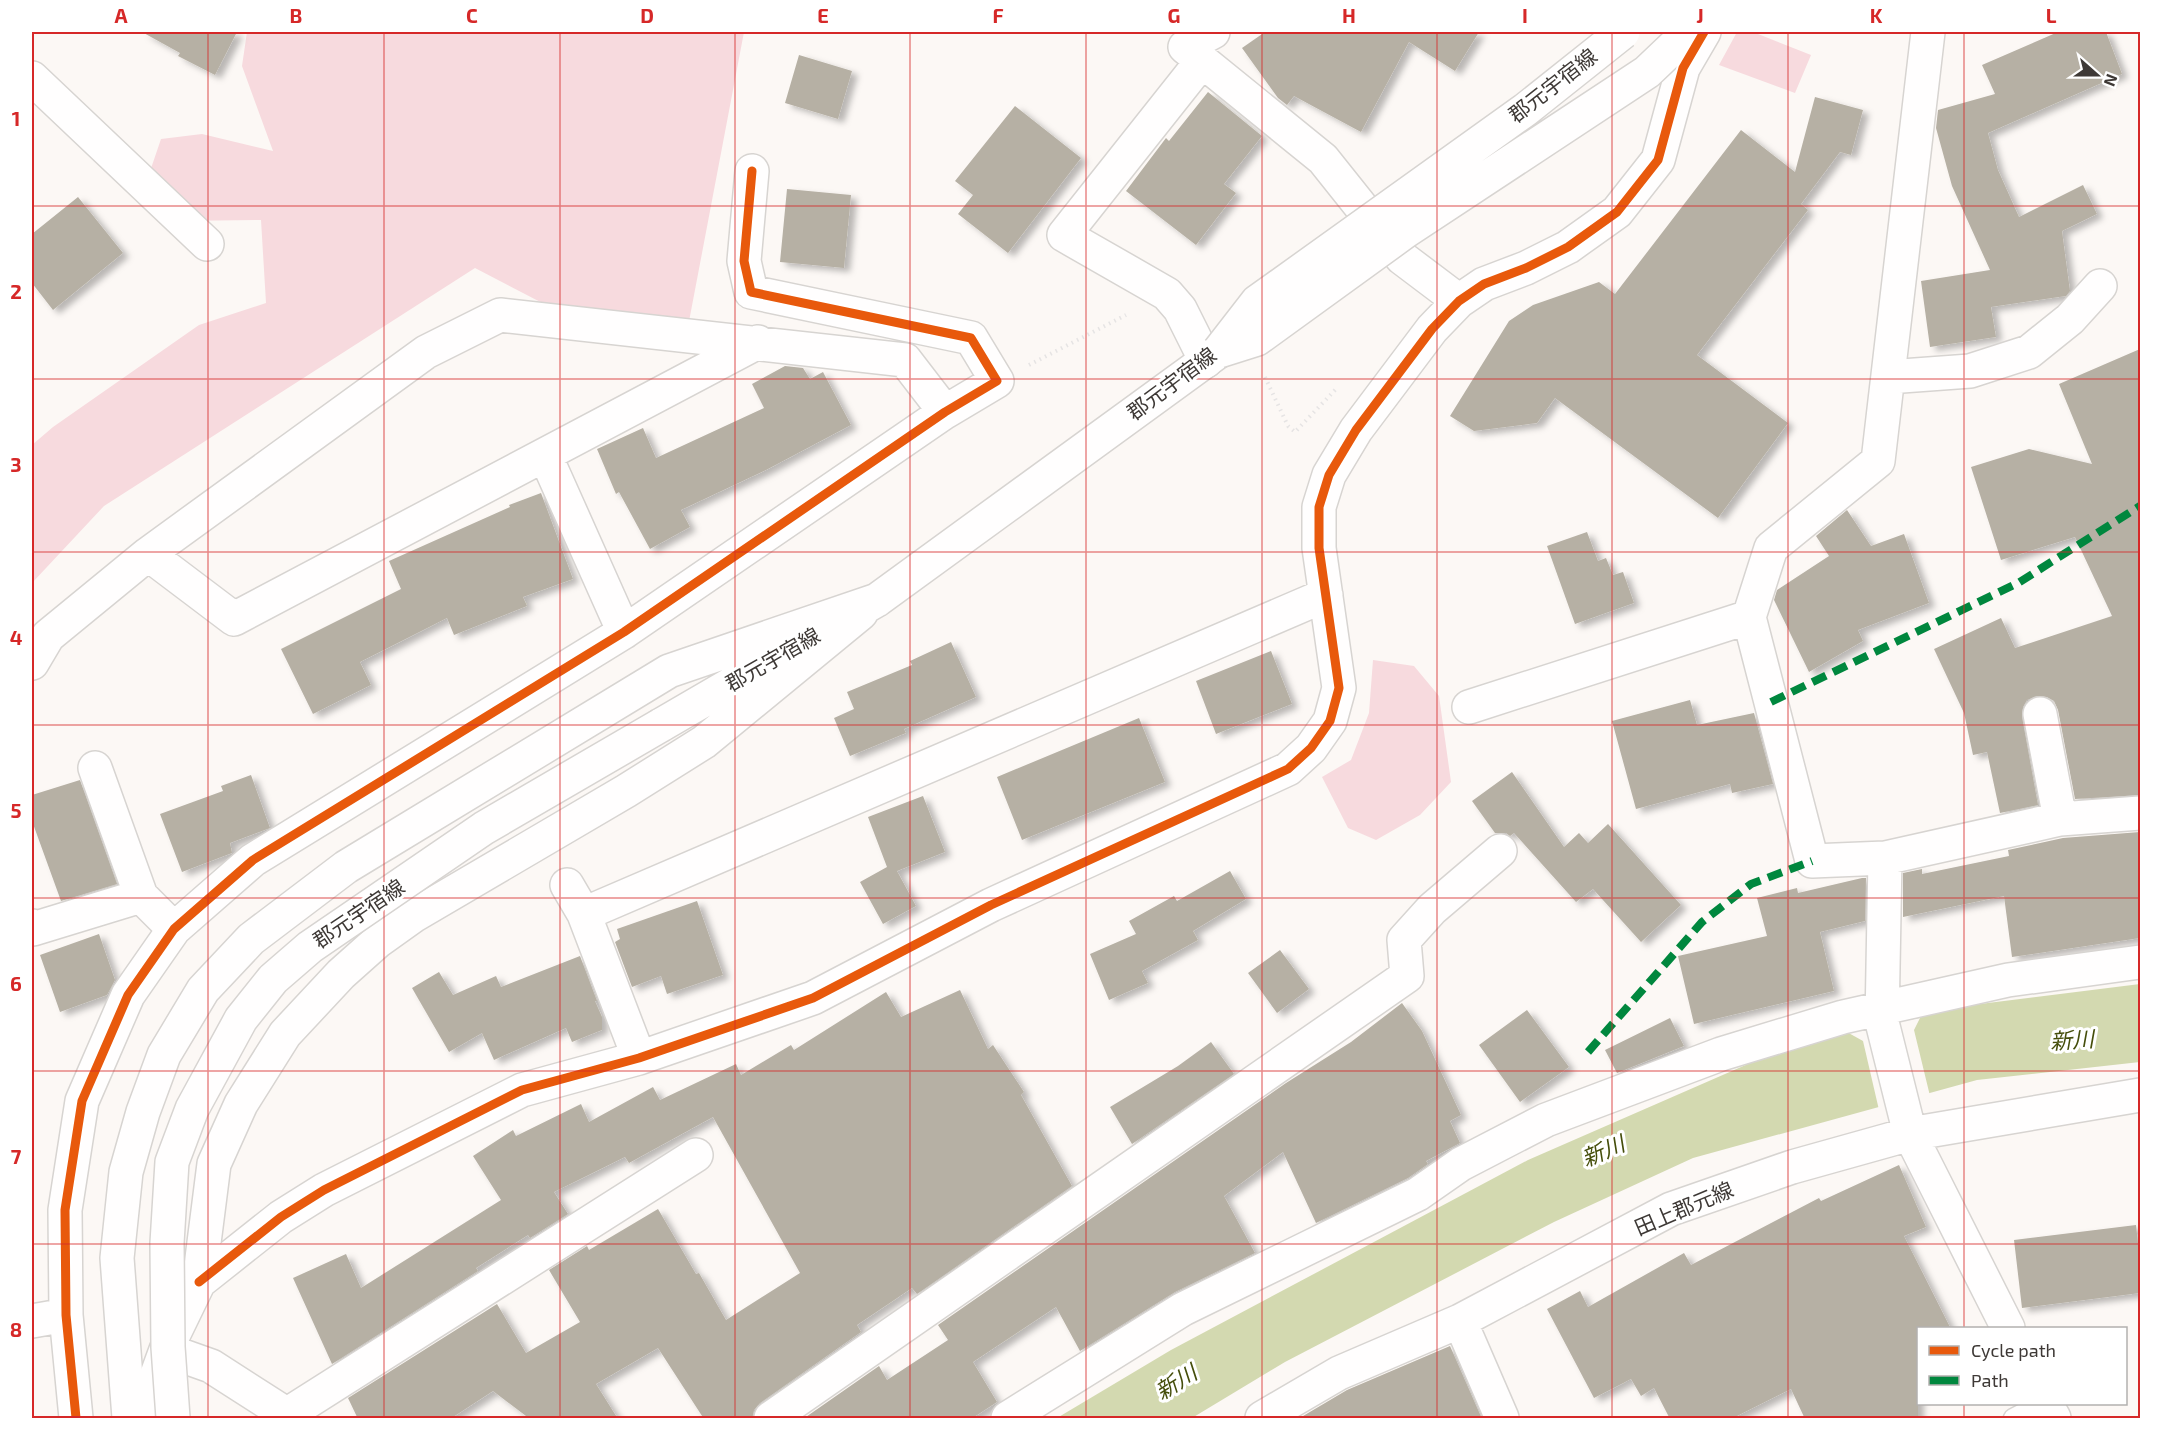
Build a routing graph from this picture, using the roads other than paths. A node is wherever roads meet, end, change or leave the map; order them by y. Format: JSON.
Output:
{"nodes":[{"id":1,"x":1623,"y":32,"type":"edge"},
{"id":2,"x":1689,"y":32,"type":"edge"},
{"id":3,"x":1704,"y":32,"type":"edge"},
{"id":4,"x":1928,"y":32,"type":"edge"},
{"id":5,"x":1208,"y":46,"type":"edge"},
{"id":6,"x":32,"y":78,"type":"edge"},
{"id":7,"x":752,"y":171,"type":"dead end"},
{"id":8,"x":207,"y":244,"type":"dead end"},
{"id":9,"x":2100,"y":286,"type":"dead end"},
{"id":10,"x":1459,"y":301,"type":"junction"},
{"id":11,"x":758,"y":342,"type":"junction"},
{"id":12,"x":1212,"y":356,"type":"junction"},
{"id":13,"x":1888,"y":377,"type":"junction"},
{"id":14,"x":945,"y":412,"type":"junction"},
{"id":15,"x":545,"y":455,"type":"junction"},
{"id":16,"x":148,"y":554,"type":"junction"},
{"id":17,"x":1326,"y":595,"type":"junction"},
{"id":18,"x":877,"y":600,"type":"junction"},
{"id":19,"x":1749,"y":617,"type":"junction"},
{"id":20,"x":624,"y":632,"type":"junction"},
{"id":21,"x":32,"y":663,"type":"edge"},
{"id":22,"x":1469,"y":707,"type":"dead end"},
{"id":23,"x":2040,"y":714,"type":"dead end"},
{"id":24,"x":95,"y":768,"type":"dead end"},
{"id":25,"x":2140,"y":813,"type":"edge"},
{"id":26,"x":2060,"y":819,"type":"junction"},
{"id":27,"x":1500,"y":851,"type":"dead end"},
{"id":28,"x":1885,"y":858,"type":"junction"},
{"id":29,"x":567,"y":885,"type":"dead end"},
{"id":30,"x":141,"y":896,"type":"junction"},
{"id":31,"x":584,"y":914,"type":"junction"},
{"id":32,"x":32,"y":926,"type":"edge"},
{"id":33,"x":174,"y":929,"type":"junction"},
{"id":34,"x":2140,"y":962,"type":"edge"},
{"id":35,"x":1882,"y":1015,"type":"junction"},
{"id":36,"x":639,"y":1058,"type":"junction"},
{"id":37,"x":2140,"y":1095,"type":"edge"},
{"id":38,"x":1908,"y":1128,"type":"junction"},
{"id":39,"x":696,"y":1155,"type":"dead end"},
{"id":40,"x":199,"y":1282,"type":"junction"},
{"id":41,"x":66,"y":1315,"type":"junction"},
{"id":42,"x":1460,"y":1321,"type":"junction"},
{"id":43,"x":32,"y":1322,"type":"edge"},
{"id":44,"x":2007,"y":1327,"type":"edge"},
{"id":45,"x":166,"y":1350,"type":"junction"},
{"id":46,"x":2038,"y":1405,"type":"edge"},
{"id":47,"x":2047,"y":1405,"type":"edge"},
{"id":48,"x":290,"y":1416,"type":"edge"},
{"id":49,"x":76,"y":1419,"type":"edge"},
{"id":50,"x":129,"y":1419,"type":"edge"},
{"id":51,"x":141,"y":1419,"type":"edge"},
{"id":52,"x":173,"y":1419,"type":"edge"},
{"id":53,"x":771,"y":1419,"type":"edge"},
{"id":54,"x":1008,"y":1419,"type":"edge"},
{"id":55,"x":1262,"y":1419,"type":"edge"},
{"id":56,"x":1502,"y":1419,"type":"edge"},
{"id":57,"x":2013,"y":1419,"type":"edge"},
{"id":58,"x":2054,"y":1419,"type":"edge"}],
"edges":[{"from":1,"to":12,"type":"street","name":"郡元宇宿線","bridge":true},
{"from":2,"to":12,"type":"street","bridge":true},
{"from":3,"to":10,"type":"street"},
{"from":4,"to":13,"type":"street"},
{"from":5,"to":10,"type":"street"},
{"from":5,"to":12,"type":"street"},
{"from":6,"to":8,"type":"street"},
{"from":7,"to":14,"type":"street"},
{"from":9,"to":13,"type":"street"},
{"from":10,"to":17,"type":"street"},
{"from":11,"to":14,"type":"street"},
{"from":11,"to":15,"type":"street"},
{"from":11,"to":16,"type":"street"},
{"from":12,"to":18,"type":"street","name":"郡元宇宿線"},
{"from":13,"to":19,"type":"street"},
{"from":14,"to":20,"type":"street"},
{"from":15,"to":16,"type":"street"},
{"from":15,"to":20,"type":"street"},
{"from":16,"to":21,"type":"street"},
{"from":17,"to":31,"type":"street"},
{"from":17,"to":36,"type":"street"},
{"from":18,"to":40,"type":"street"},
{"from":18,"to":50,"type":"street"},
{"from":18,"to":52,"type":"street","name":"郡元宇宿線","bridge":true},
{"from":19,"to":22,"type":"street"},
{"from":19,"to":28,"type":"street"},
{"from":20,"to":33,"type":"street"},
{"from":23,"to":26,"type":"street"},
{"from":24,"to":30,"type":"street"},
{"from":25,"to":26,"type":"street"},
{"from":26,"to":28,"type":"street"},
{"from":27,"to":53,"type":"street"},
{"from":28,"to":35,"type":"street"},
{"from":29,"to":31,"type":"street"},
{"from":30,"to":32,"type":"street"},
{"from":30,"to":33,"type":"street"},
{"from":31,"to":36,"type":"street"},
{"from":33,"to":41,"type":"street"},
{"from":34,"to":35,"type":"street"},
{"from":35,"to":38,"type":"street"},
{"from":35,"to":54,"type":"street"},
{"from":36,"to":40,"type":"street"},
{"from":37,"to":38,"type":"street","name":"田上郡元線"},
{"from":38,"to":42,"type":"street","name":"田上郡元線"},
{"from":38,"to":44,"type":"street"},
{"from":39,"to":48,"type":"street"},
{"from":40,"to":45,"type":"street"},
{"from":41,"to":43,"type":"street"},
{"from":41,"to":49,"type":"street"},
{"from":42,"to":55,"type":"street","name":"田上郡元線"},
{"from":42,"to":56,"type":"street"},
{"from":45,"to":48,"type":"street"},
{"from":45,"to":51,"type":"street"},
{"from":46,"to":57,"type":"lane"},
{"from":47,"to":58,"type":"street"}]}
